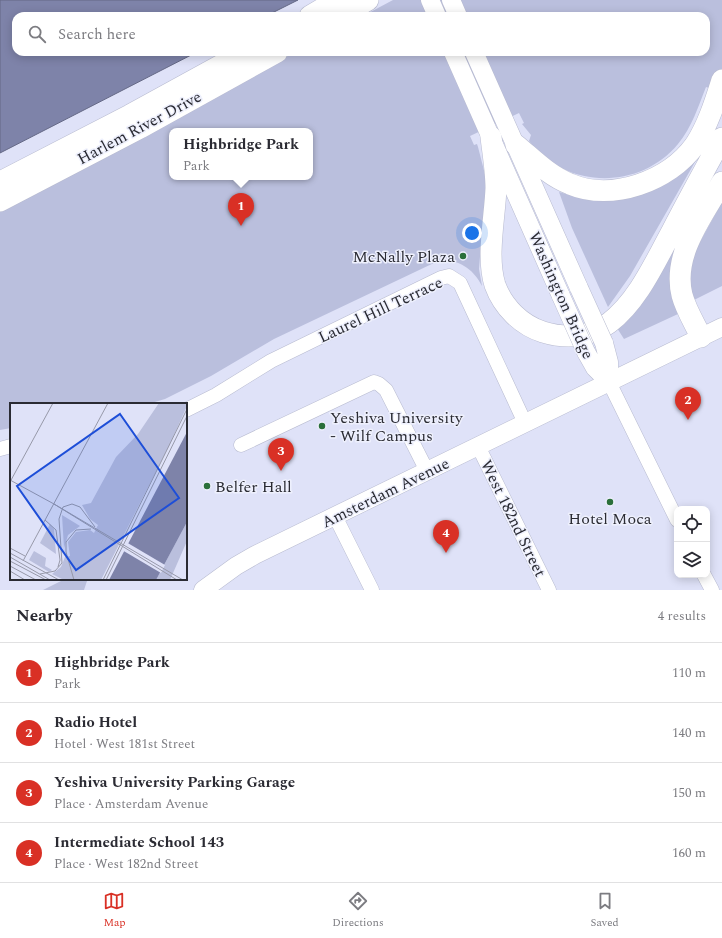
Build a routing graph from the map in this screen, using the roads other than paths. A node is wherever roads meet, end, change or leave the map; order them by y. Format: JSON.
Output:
{"nodes":[{"id":1,"x":337,"y":0,"type":"edge"},
{"id":2,"x":368,"y":0,"type":"edge"},
{"id":3,"x":430,"y":0,"type":"edge"},
{"id":4,"x":450,"y":0,"type":"edge"},
{"id":5,"x":317,"y":12,"type":"edge"},
{"id":6,"x":348,"y":12,"type":"edge"},
{"id":7,"x":435,"y":12,"type":"edge"},
{"id":8,"x":456,"y":12,"type":"edge"},
{"id":9,"x":238,"y":56,"type":"edge"},
{"id":10,"x":271,"y":56,"type":"edge"},
{"id":11,"x":455,"y":56,"type":"edge"},
{"id":12,"x":475,"y":56,"type":"edge"},
{"id":13,"x":720,"y":86,"type":"edge"},
{"id":14,"x":505,"y":137,"type":"junction"},
{"id":15,"x":722,"y":138,"type":"edge"},
{"id":16,"x":0,"y":182,"type":"edge"},
{"id":17,"x":722,"y":182,"type":"edge"},
{"id":18,"x":0,"y":201,"type":"edge"},
{"id":19,"x":722,"y":327,"type":"edge"},
{"id":20,"x":701,"y":337,"type":"junction"},
{"id":21,"x":609,"y":382,"type":"junction"},
{"id":22,"x":187,"y":410,"type":"edge"},
{"id":23,"x":525,"y":423,"type":"junction"},
{"id":24,"x":240,"y":445,"type":"dead end"},
{"id":25,"x":10,"y":446,"type":"edge"},
{"id":26,"x":478,"y":446,"type":"junction"},
{"id":27,"x":0,"y":449,"type":"edge"},
{"id":28,"x":427,"y":471,"type":"junction"},
{"id":29,"x":674,"y":514,"type":"edge"},
{"id":30,"x":335,"y":516,"type":"junction"},
{"id":31,"x":706,"y":578,"type":"edge"},
{"id":32,"x":203,"y":590,"type":"edge"},
{"id":33,"x":372,"y":590,"type":"edge"},
{"id":34,"x":549,"y":590,"type":"edge"},
{"id":35,"x":712,"y":590,"type":"edge"}],
"edges":[{"from":1,"to":5,"type":"highway"},
{"from":2,"to":6,"type":"highway"},
{"from":3,"to":7,"type":"main road"},
{"from":4,"to":8,"type":"main road"},
{"from":9,"to":16,"type":"highway","name":"Harlem River Drive"},
{"from":10,"to":18,"type":"highway","name":"Harlem River Drive"},
{"from":11,"to":14,"type":"main road","name":"Washington Bridge"},
{"from":12,"to":14,"type":"main road","name":"Washington Bridge"},
{"from":13,"to":14,"type":"highway"},
{"from":14,"to":15,"type":"highway"},
{"from":14,"to":21,"type":"main road","name":"Washington Bridge","bridge":true},
{"from":14,"to":21,"type":"main road","name":"Washington Bridge","bridge":true},
{"from":17,"to":20,"type":"highway"},
{"from":19,"to":20,"type":"main road","name":"Amsterdam Avenue"},
{"from":20,"to":21,"type":"main road","name":"Amsterdam Avenue"},
{"from":21,"to":23,"type":"main road","name":"Amsterdam Avenue"},
{"from":21,"to":29,"type":"street"},
{"from":22,"to":23,"type":"street","name":"Laurel Hill Terrace"},
{"from":23,"to":26,"type":"main road","name":"Amsterdam Avenue"},
{"from":24,"to":28,"type":"street"},
{"from":25,"to":27,"type":"street"},
{"from":26,"to":28,"type":"main road","name":"Amsterdam Avenue"},
{"from":26,"to":34,"type":"street","name":"West 182nd Street"},
{"from":28,"to":30,"type":"main road","name":"Amsterdam Avenue"},
{"from":30,"to":32,"type":"main road","name":"Amsterdam Avenue"},
{"from":30,"to":33,"type":"street"},
{"from":31,"to":35,"type":"street"}]}
